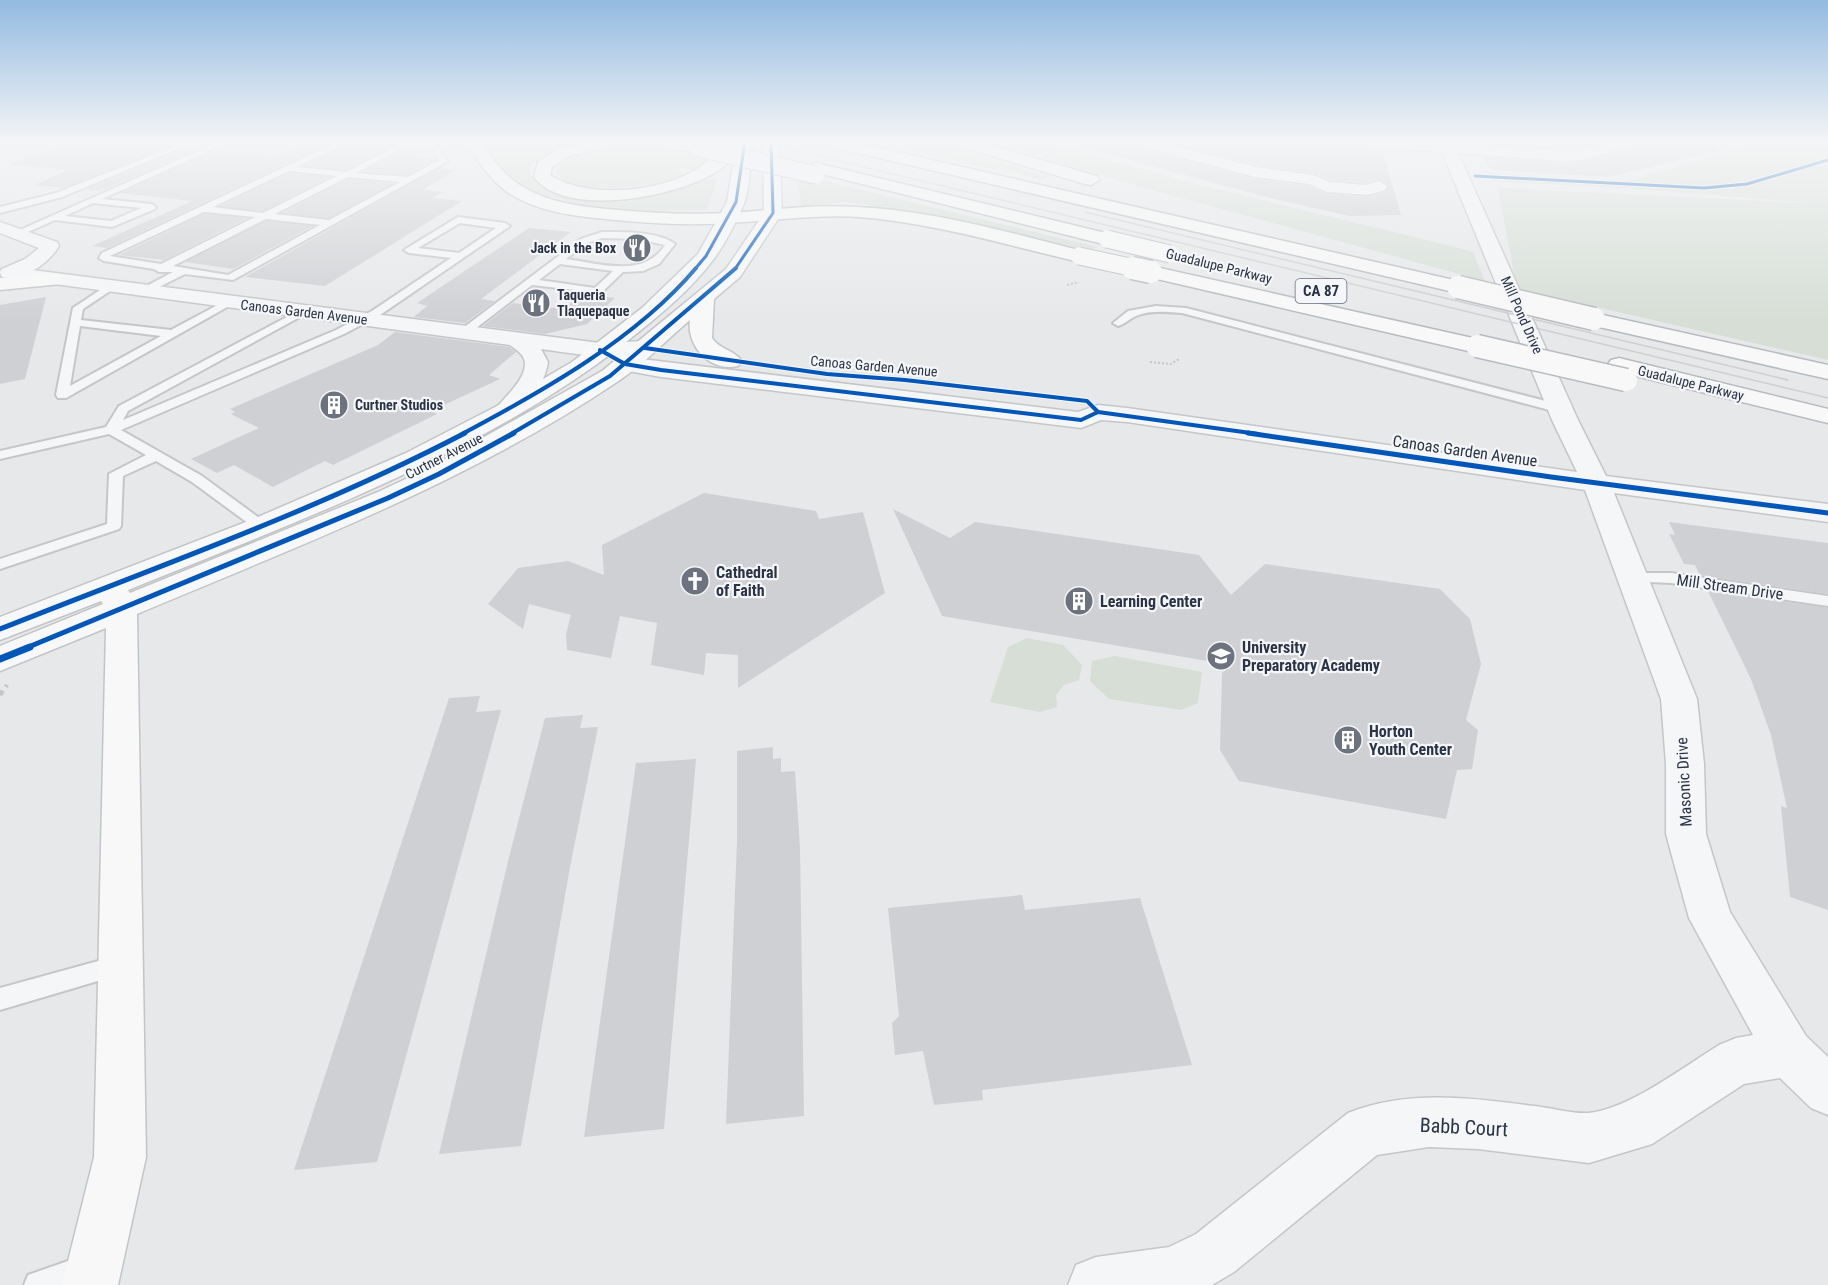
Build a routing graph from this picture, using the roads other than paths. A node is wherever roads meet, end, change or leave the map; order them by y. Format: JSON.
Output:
{"nodes":[{"id":1,"x":36,"y":201,"type":"edge"},
{"id":2,"x":90,"y":201,"type":"edge"},
{"id":3,"x":100,"y":201,"type":"edge"},
{"id":4,"x":219,"y":201,"type":"edge"},
{"id":5,"x":296,"y":201,"type":"edge"},
{"id":6,"x":370,"y":201,"type":"edge"},
{"id":7,"x":541,"y":201,"type":"edge"},
{"id":8,"x":736,"y":201,"type":"edge"},
{"id":9,"x":773,"y":201,"type":"edge"},
{"id":10,"x":951,"y":201,"type":"edge"},
{"id":11,"x":1088,"y":201,"type":"edge"},
{"id":12,"x":1164,"y":201,"type":"dead end"},
{"id":13,"x":1472,"y":201,"type":"edge"},
{"id":14,"x":202,"y":209,"type":"junction"},
{"id":15,"x":0,"y":210,"type":"edge"},
{"id":16,"x":773,"y":213,"type":"junction"},
{"id":17,"x":266,"y":216,"type":"junction"},
{"id":18,"x":54,"y":217,"type":"junction"},
{"id":19,"x":728,"y":218,"type":"junction"},
{"id":20,"x":330,"y":223,"type":"junction"},
{"id":21,"x":8,"y":230,"type":"edge"},
{"id":22,"x":460,"y":256,"type":"junction"},
{"id":23,"x":1193,"y":260,"type":"dead end"},
{"id":24,"x":557,"y":261,"type":"junction"},
{"id":25,"x":159,"y":268,"type":"junction"},
{"id":26,"x":621,"y":269,"type":"junction"},
{"id":27,"x":181,"y":272,"type":"junction"},
{"id":28,"x":3,"y":276,"type":"edge"},
{"id":29,"x":1423,"y":278,"type":"junction"},
{"id":30,"x":530,"y":282,"type":"junction"},
{"id":31,"x":1286,"y":282,"type":"dead end"},
{"id":32,"x":109,"y":287,"type":"junction"},
{"id":33,"x":145,"y":291,"type":"junction"},
{"id":34,"x":704,"y":299,"type":"junction"},
{"id":35,"x":231,"y":302,"type":"junction"},
{"id":36,"x":304,"y":312,"type":"junction"},
{"id":37,"x":364,"y":320,"type":"junction"},
{"id":38,"x":75,"y":322,"type":"junction"},
{"id":39,"x":1118,"y":323,"type":"dead end"},
{"id":40,"x":462,"y":333,"type":"junction"},
{"id":41,"x":173,"y":334,"type":"junction"},
{"id":42,"x":1474,"y":337,"type":"junction"},
{"id":43,"x":517,"y":339,"type":"junction"},
{"id":44,"x":623,"y":354,"type":"junction"},
{"id":45,"x":730,"y":362,"type":"junction"},
{"id":46,"x":1828,"y":372,"type":"edge"},
{"id":47,"x":1561,"y":409,"type":"junction"},
{"id":48,"x":506,"y":411,"type":"junction"},
{"id":49,"x":1098,"y":412,"type":"junction"},
{"id":50,"x":1828,"y":416,"type":"edge"},
{"id":51,"x":111,"y":430,"type":"junction"},
{"id":52,"x":0,"y":455,"type":"edge"},
{"id":53,"x":156,"y":456,"type":"junction"},
{"id":54,"x":1596,"y":483,"type":"junction"},
{"id":55,"x":1828,"y":513,"type":"edge"},
{"id":56,"x":261,"y":526,"type":"junction"},
{"id":57,"x":0,"y":564,"type":"edge"},
{"id":58,"x":1632,"y":578,"type":"junction"},
{"id":59,"x":116,"y":598,"type":"junction"},
{"id":60,"x":1827,"y":602,"type":"edge"},
{"id":61,"x":0,"y":628,"type":"edge"},
{"id":62,"x":0,"y":659,"type":"edge"},
{"id":63,"x":121,"y":965,"type":"junction"},
{"id":64,"x":0,"y":999,"type":"edge"},
{"id":65,"x":1789,"y":1053,"type":"junction"},
{"id":66,"x":1828,"y":1091,"type":"edge"},
{"id":67,"x":92,"y":1275,"type":"edge"},
{"id":68,"x":38,"y":1285,"type":"edge"},
{"id":69,"x":1096,"y":1285,"type":"edge"}],
"edges":[{"from":1,"to":15,"type":"lane"},
{"from":2,"to":18,"type":"lane"},
{"from":3,"to":18,"type":"lane"},
{"from":4,"to":14,"type":"lane"},
{"from":5,"to":17,"type":"lane"},
{"from":6,"to":20,"type":"lane"},
{"from":7,"to":19,"type":"main road"},
{"from":8,"to":19,"type":"main road","name":"Curtner Avenue"},
{"from":9,"to":16,"type":"main road"},
{"from":10,"to":23,"type":"main road","name":"Guadalupe Parkway","bridge":true},
{"from":11,"to":29,"type":"main road","name":"Guadalupe Parkway","number":"CA 87"},
{"from":12,"to":29,"type":"main road"},
{"from":13,"to":47,"type":"street","name":"Mill Pond Drive"},
{"from":14,"to":17,"type":"lane"},
{"from":14,"to":25,"type":"lane"},
{"from":16,"to":19,"type":"main road"},
{"from":16,"to":34,"type":"main road","name":"Curtner Avenue"},
{"from":16,"to":42,"type":"main road","bridge":true},
{"from":17,"to":20,"type":"lane"},
{"from":17,"to":25,"type":"lane"},
{"from":18,"to":21,"type":"lane"},
{"from":19,"to":44,"type":"main road","name":"Curtner Avenue"},
{"from":20,"to":27,"type":"lane"},
{"from":21,"to":28,"type":"street"},
{"from":22,"to":22,"type":"lane"},
{"from":22,"to":37,"type":"lane"},
{"from":24,"to":26,"type":"lane"},
{"from":24,"to":26,"type":"lane"},
{"from":24,"to":30,"type":"lane"},
{"from":25,"to":27,"type":"lane"},
{"from":26,"to":30,"type":"lane"},
{"from":27,"to":33,"type":"lane"},
{"from":28,"to":32,"type":"street","name":"Canoas Garden Avenue"},
{"from":29,"to":46,"type":"main road","name":"Guadalupe Parkway","number":"CA 87","bridge":true},
{"from":30,"to":40,"type":"lane"},
{"from":31,"to":42,"type":"main road","name":"Guadalupe Parkway","number":"CA 87"},
{"from":32,"to":33,"type":"street","name":"Canoas Garden Avenue"},
{"from":32,"to":38,"type":"lane"},
{"from":33,"to":35,"type":"street","name":"Canoas Garden Avenue"},
{"from":34,"to":44,"type":"main road","name":"Curtner Avenue"},
{"from":34,"to":45,"type":"main road"},
{"from":35,"to":36,"type":"street","name":"Canoas Garden Avenue"},
{"from":35,"to":41,"type":"lane"},
{"from":36,"to":37,"type":"street","name":"Canoas Garden Avenue"},
{"from":36,"to":51,"type":"lane"},
{"from":37,"to":40,"type":"street","name":"Canoas Garden Avenue"},
{"from":37,"to":51,"type":"lane"},
{"from":38,"to":41,"type":"lane"},
{"from":38,"to":41,"type":"lane"},
{"from":39,"to":47,"type":"lane"},
{"from":40,"to":43,"type":"street","name":"Canoas Garden Avenue"},
{"from":42,"to":50,"type":"main road","bridge":true},
{"from":43,"to":44,"type":"street","name":"Canoas Garden Avenue"},
{"from":43,"to":48,"type":"street"},
{"from":44,"to":45,"type":"street","name":"Canoas Garden Avenue"},
{"from":44,"to":48,"type":"main road","name":"Curtner Avenue"},
{"from":44,"to":49,"type":"street","name":"Canoas Garden Avenue"},
{"from":44,"to":59,"type":"main road","name":"Curtner Avenue"},
{"from":45,"to":49,"type":"street","name":"Canoas Garden Avenue"},
{"from":47,"to":54,"type":"street","name":"Mill Pond Drive"},
{"from":48,"to":56,"type":"main road","name":"Curtner Avenue"},
{"from":49,"to":54,"type":"street","name":"Canoas Garden Avenue"},
{"from":51,"to":52,"type":"lane"},
{"from":51,"to":53,"type":"lane"},
{"from":53,"to":56,"type":"lane"},
{"from":53,"to":57,"type":"lane"},
{"from":54,"to":55,"type":"street","name":"Canoas Garden Avenue"},
{"from":54,"to":58,"type":"street","name":"Masonic Drive"},
{"from":56,"to":59,"type":"main road","name":"Curtner Avenue"},
{"from":58,"to":60,"type":"lane","name":"Mill Stream Drive"},
{"from":58,"to":65,"type":"street","name":"Masonic Drive"},
{"from":59,"to":61,"type":"main road","name":"Curtner Avenue"},
{"from":59,"to":62,"type":"main road","name":"Curtner Avenue"},
{"from":59,"to":63,"type":"main road"},
{"from":63,"to":64,"type":"lane"},
{"from":63,"to":67,"type":"main road"},
{"from":65,"to":66,"type":"street","name":"Masonic Drive"},
{"from":65,"to":69,"type":"street","name":"Babb Court"},
{"from":67,"to":68,"type":"lane"}]}
